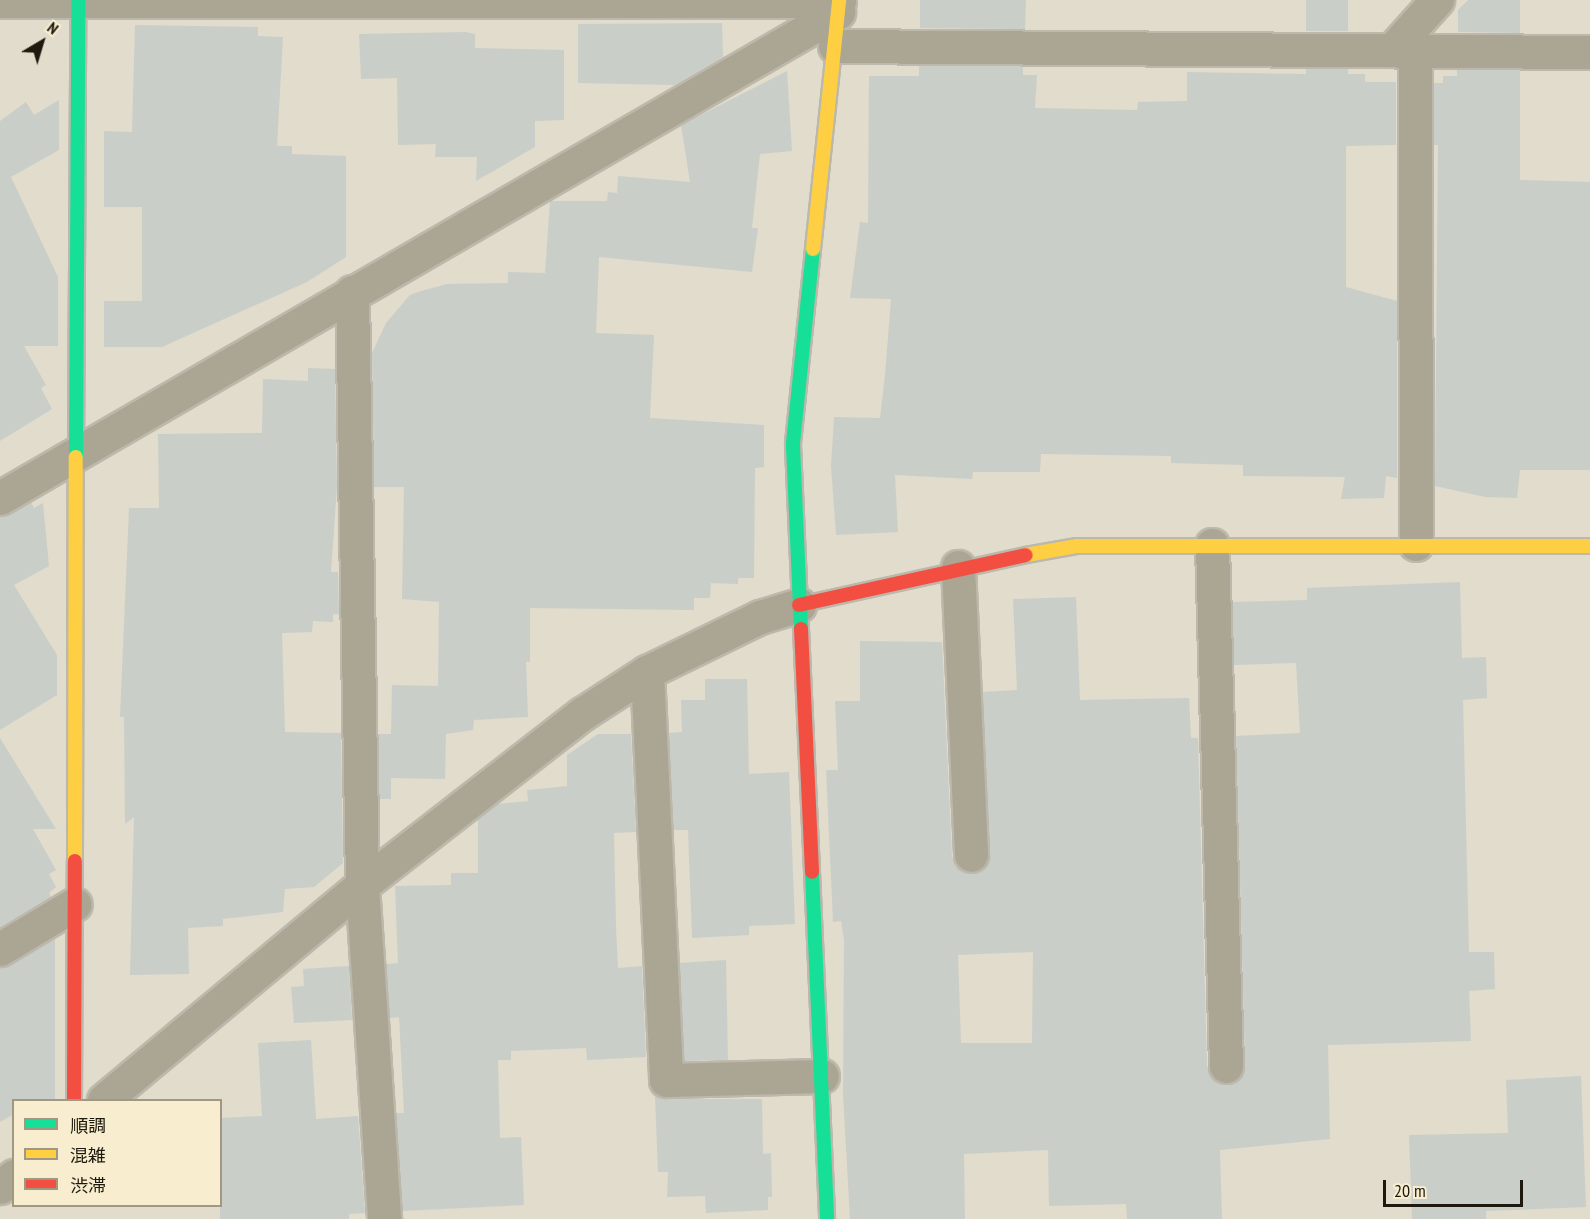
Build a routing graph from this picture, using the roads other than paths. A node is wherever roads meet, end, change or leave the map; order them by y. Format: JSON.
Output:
{"nodes":[{"id":1,"x":1437,"y":0,"type":"edge"},
{"id":2,"x":0,"y":1,"type":"edge"},
{"id":3,"x":78,"y":1,"type":"edge"},
{"id":4,"x":838,"y":4,"type":"edge"},
{"id":5,"x":835,"y":46,"type":"junction"},
{"id":6,"x":1404,"y":49,"type":"junction"},
{"id":7,"x":1590,"y":52,"type":"edge"},
{"id":8,"x":352,"y":292,"type":"junction"},
{"id":9,"x":76,"y":453,"type":"junction"},
{"id":10,"x":0,"y":498,"type":"edge"},
{"id":11,"x":1416,"y":544,"type":"junction"},
{"id":12,"x":1212,"y":545,"type":"junction"},
{"id":13,"x":1590,"y":546,"type":"edge"},
{"id":14,"x":958,"y":567,"type":"junction"},
{"id":15,"x":799,"y":605,"type":"junction"},
{"id":16,"x":647,"y":672,"type":"junction"},
{"id":17,"x":971,"y":855,"type":"dead end"},
{"id":18,"x":362,"y":885,"type":"junction"},
{"id":19,"x":75,"y":904,"type":"junction"},
{"id":20,"x":0,"y":949,"type":"edge"},
{"id":21,"x":1226,"y":1066,"type":"dead end"},
{"id":22,"x":822,"y":1076,"type":"junction"},
{"id":23,"x":74,"y":1099,"type":"edge"},
{"id":24,"x":106,"y":1099,"type":"edge"},
{"id":25,"x":12,"y":1178,"type":"edge"},
{"id":26,"x":0,"y":1187,"type":"edge"},
{"id":27,"x":384,"y":1219,"type":"edge"},
{"id":28,"x":827,"y":1219,"type":"edge"}],
"edges":[{"from":1,"to":6,"type":"street"},
{"from":2,"to":3,"type":"street"},
{"from":3,"to":4,"type":"street"},
{"from":3,"to":9,"type":"street"},
{"from":4,"to":5,"type":"street"},
{"from":4,"to":8,"type":"street"},
{"from":5,"to":6,"type":"street"},
{"from":5,"to":15,"type":"street"},
{"from":6,"to":7,"type":"street"},
{"from":6,"to":11,"type":"street"},
{"from":8,"to":9,"type":"street"},
{"from":8,"to":18,"type":"street"},
{"from":9,"to":10,"type":"street"},
{"from":9,"to":19,"type":"street"},
{"from":11,"to":12,"type":"street"},
{"from":11,"to":13,"type":"street"},
{"from":12,"to":14,"type":"street"},
{"from":12,"to":21,"type":"street"},
{"from":14,"to":15,"type":"street"},
{"from":14,"to":17,"type":"street"},
{"from":15,"to":16,"type":"street"},
{"from":15,"to":22,"type":"street"},
{"from":16,"to":18,"type":"street"},
{"from":16,"to":22,"type":"street"},
{"from":18,"to":24,"type":"street"},
{"from":18,"to":27,"type":"street"},
{"from":19,"to":20,"type":"street"},
{"from":19,"to":23,"type":"street"},
{"from":22,"to":28,"type":"street"},
{"from":25,"to":26,"type":"street"}]}
